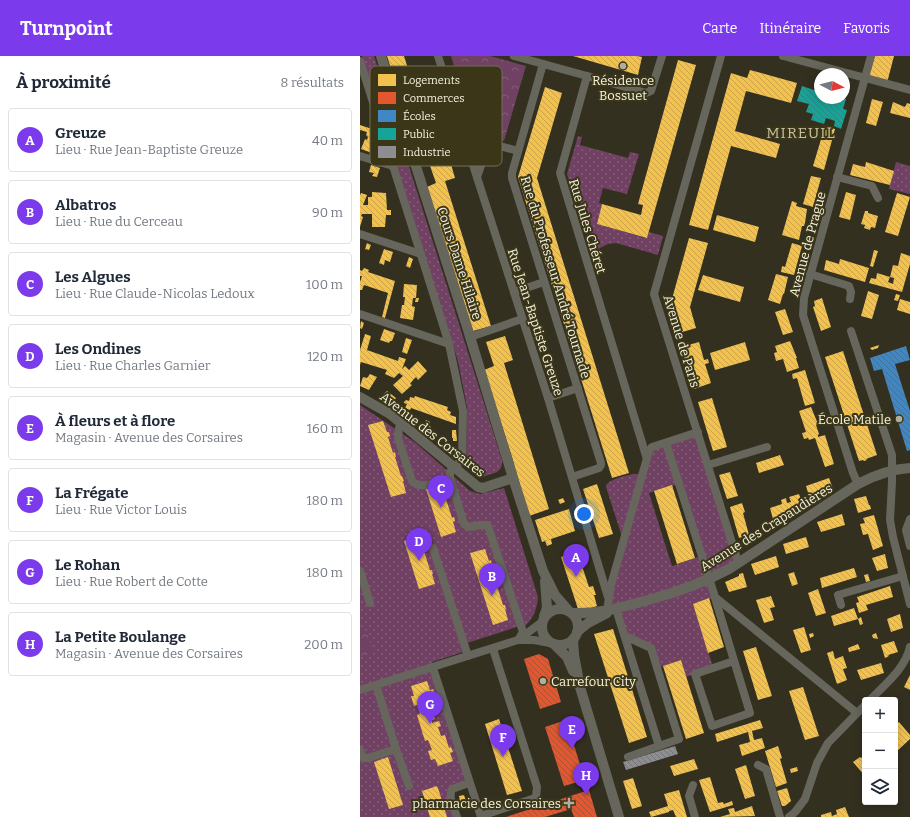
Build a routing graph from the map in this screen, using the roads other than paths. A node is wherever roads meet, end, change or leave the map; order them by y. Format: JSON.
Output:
{"nodes":[{"id":1,"x":381,"y":56,"type":"edge"},
{"id":2,"x":438,"y":56,"type":"edge"},
{"id":3,"x":514,"y":56,"type":"edge"},
{"id":4,"x":662,"y":56,"type":"edge"},
{"id":5,"x":721,"y":56,"type":"edge"},
{"id":6,"x":784,"y":56,"type":"edge"},
{"id":7,"x":871,"y":56,"type":"edge"},
{"id":8,"x":801,"y":58,"type":"edge"},
{"id":9,"x":360,"y":61,"type":"edge"},
{"id":10,"x":543,"y":64,"type":"junction"},
{"id":11,"x":384,"y":66,"type":"edge"},
{"id":12,"x":441,"y":66,"type":"edge"},
{"id":13,"x":362,"y":71,"type":"edge"},
{"id":14,"x":587,"y":76,"type":"junction"},
{"id":15,"x":865,"y":78,"type":"junction"},
{"id":16,"x":910,"y":90,"type":"edge"},
{"id":17,"x":370,"y":96,"type":"edge"},
{"id":18,"x":502,"y":147,"type":"edge"},
{"id":19,"x":518,"y":152,"type":"junction"},
{"id":20,"x":360,"y":156,"type":"edge"},
{"id":21,"x":370,"y":159,"type":"edge"},
{"id":22,"x":392,"y":166,"type":"edge"},
{"id":23,"x":415,"y":166,"type":"edge"},
{"id":24,"x":474,"y":166,"type":"edge"},
{"id":25,"x":481,"y":166,"type":"edge"},
{"id":26,"x":837,"y":176,"type":"junction"},
{"id":27,"x":477,"y":177,"type":"junction"},
{"id":28,"x":878,"y":198,"type":"dead end"},
{"id":29,"x":360,"y":234,"type":"edge"},
{"id":30,"x":421,"y":254,"type":"junction"},
{"id":31,"x":810,"y":274,"type":"junction"},
{"id":32,"x":544,"y":282,"type":"junction"},
{"id":33,"x":514,"y":292,"type":"junction"},
{"id":34,"x":850,"y":299,"type":"dead end"},
{"id":35,"x":360,"y":314,"type":"edge"},
{"id":36,"x":522,"y":319,"type":"junction"},
{"id":37,"x":851,"y":331,"type":"dead end"},
{"id":38,"x":470,"y":337,"type":"junction"},
{"id":39,"x":449,"y":344,"type":"junction"},
{"id":40,"x":578,"y":388,"type":"junction"},
{"id":41,"x":360,"y":397,"type":"edge"},
{"id":42,"x":548,"y":398,"type":"junction"},
{"id":43,"x":402,"y":424,"type":"junction"},
{"id":44,"x":698,"y":432,"type":"junction"},
{"id":45,"x":666,"y":443,"type":"junction"},
{"id":46,"x":768,"y":447,"type":"dead end"},
{"id":47,"x":646,"y":459,"type":"junction"},
{"id":48,"x":708,"y":465,"type":"junction"},
{"id":49,"x":454,"y":467,"type":"junction"},
{"id":50,"x":910,"y":468,"type":"edge"},
{"id":51,"x":892,"y":470,"type":"junction"},
{"id":52,"x":572,"y":476,"type":"junction"},
{"id":53,"x":450,"y":478,"type":"junction"},
{"id":54,"x":513,"y":478,"type":"junction"},
{"id":55,"x":858,"y":484,"type":"junction"},
{"id":56,"x":909,"y":521,"type":"edge"},
{"id":57,"x":893,"y":537,"type":"junction"},
{"id":58,"x":910,"y":546,"type":"edge"},
{"id":59,"x":433,"y":548,"type":"dead end"},
{"id":60,"x":738,"y":562,"type":"junction"},
{"id":61,"x":543,"y":571,"type":"junction"},
{"id":62,"x":360,"y":572,"type":"edge"},
{"id":63,"x":903,"y":576,"type":"junction"},
{"id":64,"x":709,"y":580,"type":"junction"},
{"id":65,"x":608,"y":597,"type":"junction"},
{"id":66,"x":715,"y":597,"type":"junction"},
{"id":67,"x":370,"y":603,"type":"dead end"},
{"id":68,"x":910,"y":604,"type":"edge"},
{"id":69,"x":841,"y":605,"type":"dead end"},
{"id":70,"x":613,"y":610,"type":"junction"},
{"id":71,"x":570,"y":611,"type":"junction"},
{"id":72,"x":543,"y":619,"type":"junction"},
{"id":73,"x":575,"y":636,"type":"junction"},
{"id":74,"x":624,"y":636,"type":"junction"},
{"id":75,"x":518,"y":640,"type":"junction"},
{"id":76,"x":553,"y":644,"type":"junction"},
{"id":77,"x":910,"y":647,"type":"edge"},
{"id":78,"x":493,"y":648,"type":"junction"},
{"id":79,"x":468,"y":656,"type":"junction"},
{"id":80,"x":734,"y":661,"type":"junction"},
{"id":81,"x":433,"y":668,"type":"junction"},
{"id":82,"x":376,"y":685,"type":"junction"},
{"id":83,"x":580,"y":687,"type":"junction"},
{"id":84,"x":360,"y":690,"type":"edge"},
{"id":85,"x":873,"y":697,"type":"edge"},
{"id":86,"x":862,"y":708,"type":"edge"},
{"id":87,"x":857,"y":713,"type":"junction"},
{"id":88,"x":659,"y":746,"type":"junction"},
{"id":89,"x":396,"y":749,"type":"junction"},
{"id":90,"x":360,"y":750,"type":"edge"},
{"id":91,"x":628,"y":756,"type":"dead end"},
{"id":92,"x":758,"y":765,"type":"dead end"},
{"id":93,"x":470,"y":783,"type":"junction"},
{"id":94,"x":693,"y":785,"type":"dead end"},
{"id":95,"x":408,"y":786,"type":"dead end"},
{"id":96,"x":794,"y":815,"type":"edge"},
{"id":97,"x":481,"y":816,"type":"edge"},
{"id":98,"x":457,"y":817,"type":"edge"},
{"id":99,"x":619,"y":817,"type":"edge"},
{"id":100,"x":695,"y":817,"type":"edge"},
{"id":101,"x":780,"y":817,"type":"edge"}],
"edges":[{"from":1,"to":11,"type":"street","name":"Cours Dame Hilaire"},
{"from":2,"to":12,"type":"street","name":"Rue Jean-Baptiste Greuze"},
{"from":3,"to":10,"type":"street"},
{"from":4,"to":14,"type":"street"},
{"from":5,"to":44,"type":"street","name":"Avenue de Paris"},
{"from":6,"to":8,"type":"street"},
{"from":7,"to":15,"type":"street","name":"Avenue de Prague"},
{"from":8,"to":15,"type":"street"},
{"from":9,"to":13,"type":"street"},
{"from":10,"to":14,"type":"street"},
{"from":10,"to":19,"type":"street","name":"Rue du Professeur André Tournade"},
{"from":13,"to":17,"type":"street"},
{"from":14,"to":47,"type":"street","name":"Rue Jules Chéret"},
{"from":15,"to":16,"type":"street"},
{"from":15,"to":26,"type":"street","name":"Avenue de Prague"},
{"from":18,"to":19,"type":"street"},
{"from":19,"to":32,"type":"street","name":"Rue du Professeur André Tournade"},
{"from":20,"to":21,"type":"street"},
{"from":22,"to":30,"type":"street"},
{"from":23,"to":38,"type":"street","name":"Cours Dame Hilaire"},
{"from":24,"to":27,"type":"street","name":"Rue Jean-Baptiste Greuze"},
{"from":25,"to":27,"type":"street"},
{"from":26,"to":28,"type":"street"},
{"from":26,"to":31,"type":"street","name":"Avenue de Prague"},
{"from":27,"to":33,"type":"street","name":"Rue Jean-Baptiste Greuze"},
{"from":29,"to":30,"type":"street"},
{"from":30,"to":39,"type":"street"},
{"from":31,"to":34,"type":"street"},
{"from":31,"to":55,"type":"street","name":"Avenue de Prague"},
{"from":32,"to":33,"type":"street"},
{"from":32,"to":40,"type":"street","name":"Rue du Professeur André Tournade"},
{"from":33,"to":36,"type":"street","name":"Rue Jean-Baptiste Greuze"},
{"from":35,"to":39,"type":"street"},
{"from":36,"to":38,"type":"street"},
{"from":36,"to":42,"type":"street","name":"Rue Jean-Baptiste Greuze"},
{"from":37,"to":51,"type":"street"},
{"from":38,"to":54,"type":"street","name":"Cours Dame Hilaire"},
{"from":39,"to":49,"type":"street"},
{"from":40,"to":42,"type":"street"},
{"from":40,"to":52,"type":"street","name":"Rue du Professeur André Tournade"},
{"from":41,"to":43,"type":"street","name":"Avenue des Corsaires"},
{"from":42,"to":52,"type":"street","name":"Rue Jean-Baptiste Greuze"},
{"from":43,"to":49,"type":"street","name":"Avenue des Corsaires"},
{"from":43,"to":53,"type":"street"},
{"from":44,"to":45,"type":"street"},
{"from":44,"to":48,"type":"street","name":"Avenue de Paris"},
{"from":45,"to":47,"type":"street"},
{"from":45,"to":64,"type":"street"},
{"from":46,"to":48,"type":"street"},
{"from":47,"to":65,"type":"street"},
{"from":48,"to":60,"type":"street","name":"Avenue de Paris"},
{"from":49,"to":53,"type":"street"},
{"from":49,"to":54,"type":"street","name":"Avenue des Corsaires"},
{"from":50,"to":51,"type":"street","name":"Avenue des Crapaudières"},
{"from":51,"to":55,"type":"street","name":"Avenue des Crapaudières"},
{"from":51,"to":57,"type":"street"},
{"from":52,"to":65,"type":"street","name":"Rue Jean-Baptiste Greuze"},
{"from":53,"to":75,"type":"street"},
{"from":54,"to":61,"type":"street"},
{"from":55,"to":60,"type":"street","name":"Avenue des Crapaudières"},
{"from":56,"to":57,"type":"street"},
{"from":56,"to":58,"type":"street"},
{"from":57,"to":63,"type":"street"},
{"from":59,"to":79,"type":"street"},
{"from":60,"to":64,"type":"street","name":"Avenue des Crapaudières"},
{"from":61,"to":71,"type":"street"},
{"from":61,"to":72,"type":"street"},
{"from":62,"to":67,"type":"street"},
{"from":63,"to":68,"type":"street"},
{"from":63,"to":69,"type":"street"},
{"from":64,"to":66,"type":"street"},
{"from":64,"to":70,"type":"street","name":"Avenue des Crapaudières"},
{"from":65,"to":70,"type":"street"},
{"from":66,"to":80,"type":"street"},
{"from":66,"to":87,"type":"street"},
{"from":70,"to":71,"type":"street","name":"Avenue des Crapaudières"},
{"from":70,"to":73,"type":"street","name":"Avenue des Crapaudières"},
{"from":70,"to":74,"type":"street"},
{"from":71,"to":72,"type":"street"},
{"from":71,"to":73,"type":"street"},
{"from":72,"to":75,"type":"street"},
{"from":72,"to":76,"type":"street"},
{"from":73,"to":76,"type":"street"},
{"from":73,"to":83,"type":"street"},
{"from":74,"to":88,"type":"street"},
{"from":74,"to":88,"type":"street"},
{"from":75,"to":76,"type":"street"},
{"from":75,"to":78,"type":"street"},
{"from":76,"to":83,"type":"street"},
{"from":77,"to":85,"type":"street"},
{"from":78,"to":79,"type":"street"},
{"from":78,"to":97,"type":"street"},
{"from":79,"to":81,"type":"street"},
{"from":80,"to":80,"type":"street"},
{"from":81,"to":82,"type":"street"},
{"from":81,"to":93,"type":"street"},
{"from":82,"to":84,"type":"street"},
{"from":82,"to":89,"type":"street"},
{"from":83,"to":99,"type":"street"},
{"from":86,"to":87,"type":"street"},
{"from":87,"to":96,"type":"street"},
{"from":88,"to":91,"type":"street"},
{"from":89,"to":90,"type":"street"},
{"from":89,"to":95,"type":"street"},
{"from":92,"to":101,"type":"street"},
{"from":93,"to":97,"type":"street"},
{"from":93,"to":98,"type":"street"},
{"from":94,"to":100,"type":"street"}]}
